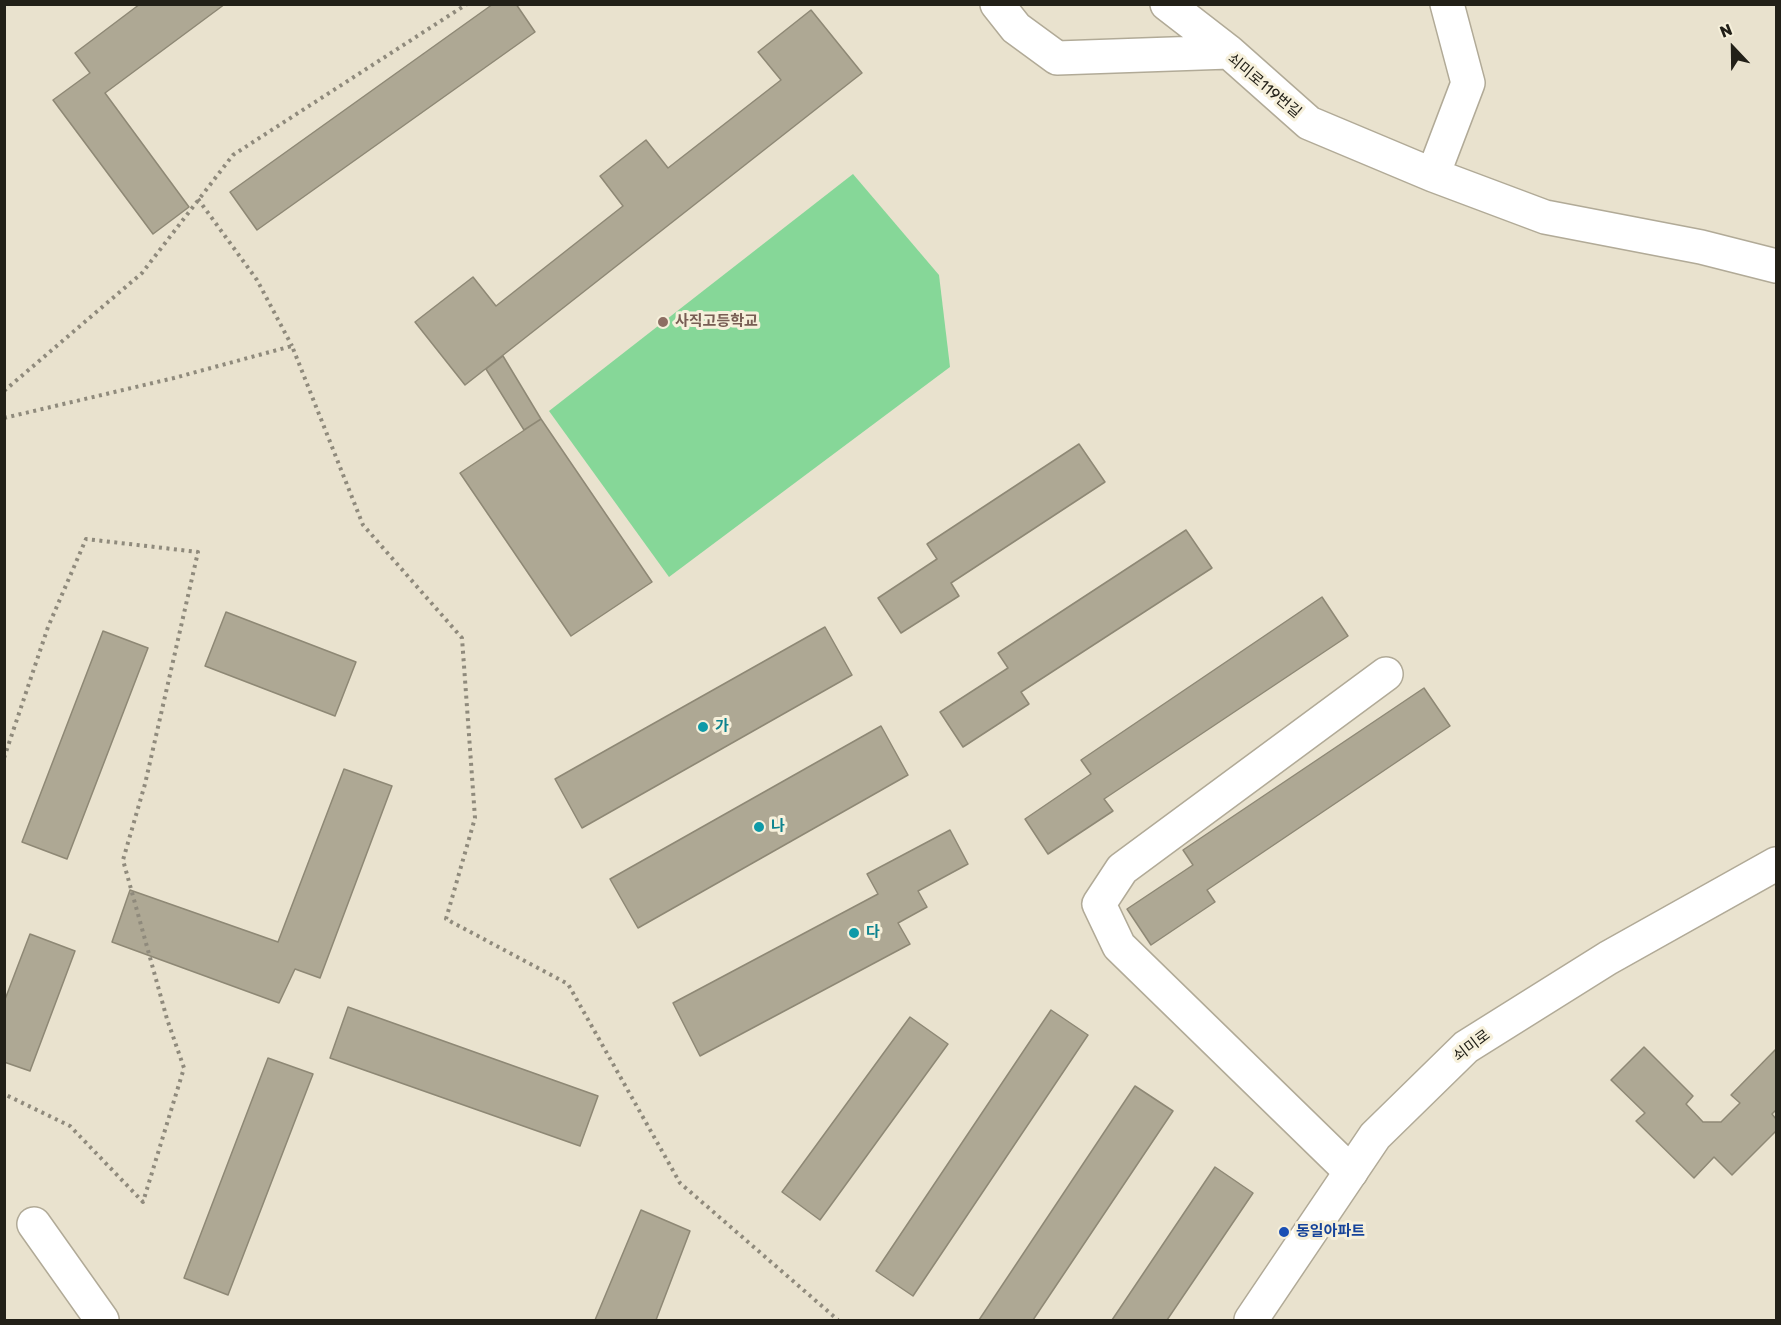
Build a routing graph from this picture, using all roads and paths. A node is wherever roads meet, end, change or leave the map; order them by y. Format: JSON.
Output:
{"nodes":[{"id":1,"x":467,"y":4,"type":"edge"},
{"id":2,"x":997,"y":4,"type":"edge"},
{"id":3,"x":1167,"y":4,"type":"edge"},
{"id":4,"x":1447,"y":4,"type":"edge"},
{"id":5,"x":1229,"y":52,"type":"junction"},
{"id":6,"x":1433,"y":175,"type":"junction"},
{"id":7,"x":198,"y":199,"type":"junction"},
{"id":8,"x":1776,"y":266,"type":"edge"},
{"id":9,"x":292,"y":345,"type":"junction"},
{"id":10,"x":4,"y":391,"type":"edge"},
{"id":11,"x":4,"y":418,"type":"edge"},
{"id":12,"x":1386,"y":674,"type":"dead end"},
{"id":13,"x":4,"y":758,"type":"edge"},
{"id":14,"x":1776,"y":864,"type":"edge"},
{"id":15,"x":4,"y":1094,"type":"edge"},
{"id":16,"x":1352,"y":1172,"type":"junction"},
{"id":17,"x":34,"y":1224,"type":"dead end"},
{"id":18,"x":102,"y":1320,"type":"edge"},
{"id":19,"x":838,"y":1320,"type":"edge"},
{"id":20,"x":1251,"y":1320,"type":"edge"}],
"edges":[{"from":1,"to":7,"type":"path"},
{"from":2,"to":5,"type":"street","name":"쇠미로119번길"},
{"from":3,"to":5,"type":"street"},
{"from":4,"to":6,"type":"street"},
{"from":5,"to":6,"type":"street","name":"쇠미로119번길"},
{"from":6,"to":8,"type":"street","name":"쇠미로119번길"},
{"from":7,"to":9,"type":"path"},
{"from":7,"to":10,"type":"path"},
{"from":9,"to":11,"type":"path"},
{"from":9,"to":19,"type":"path"},
{"from":12,"to":16,"type":"street"},
{"from":13,"to":15,"type":"path"},
{"from":14,"to":16,"type":"street","name":"쇠미로"},
{"from":16,"to":20,"type":"street","name":"쇠미로"},
{"from":17,"to":18,"type":"street"}]}
